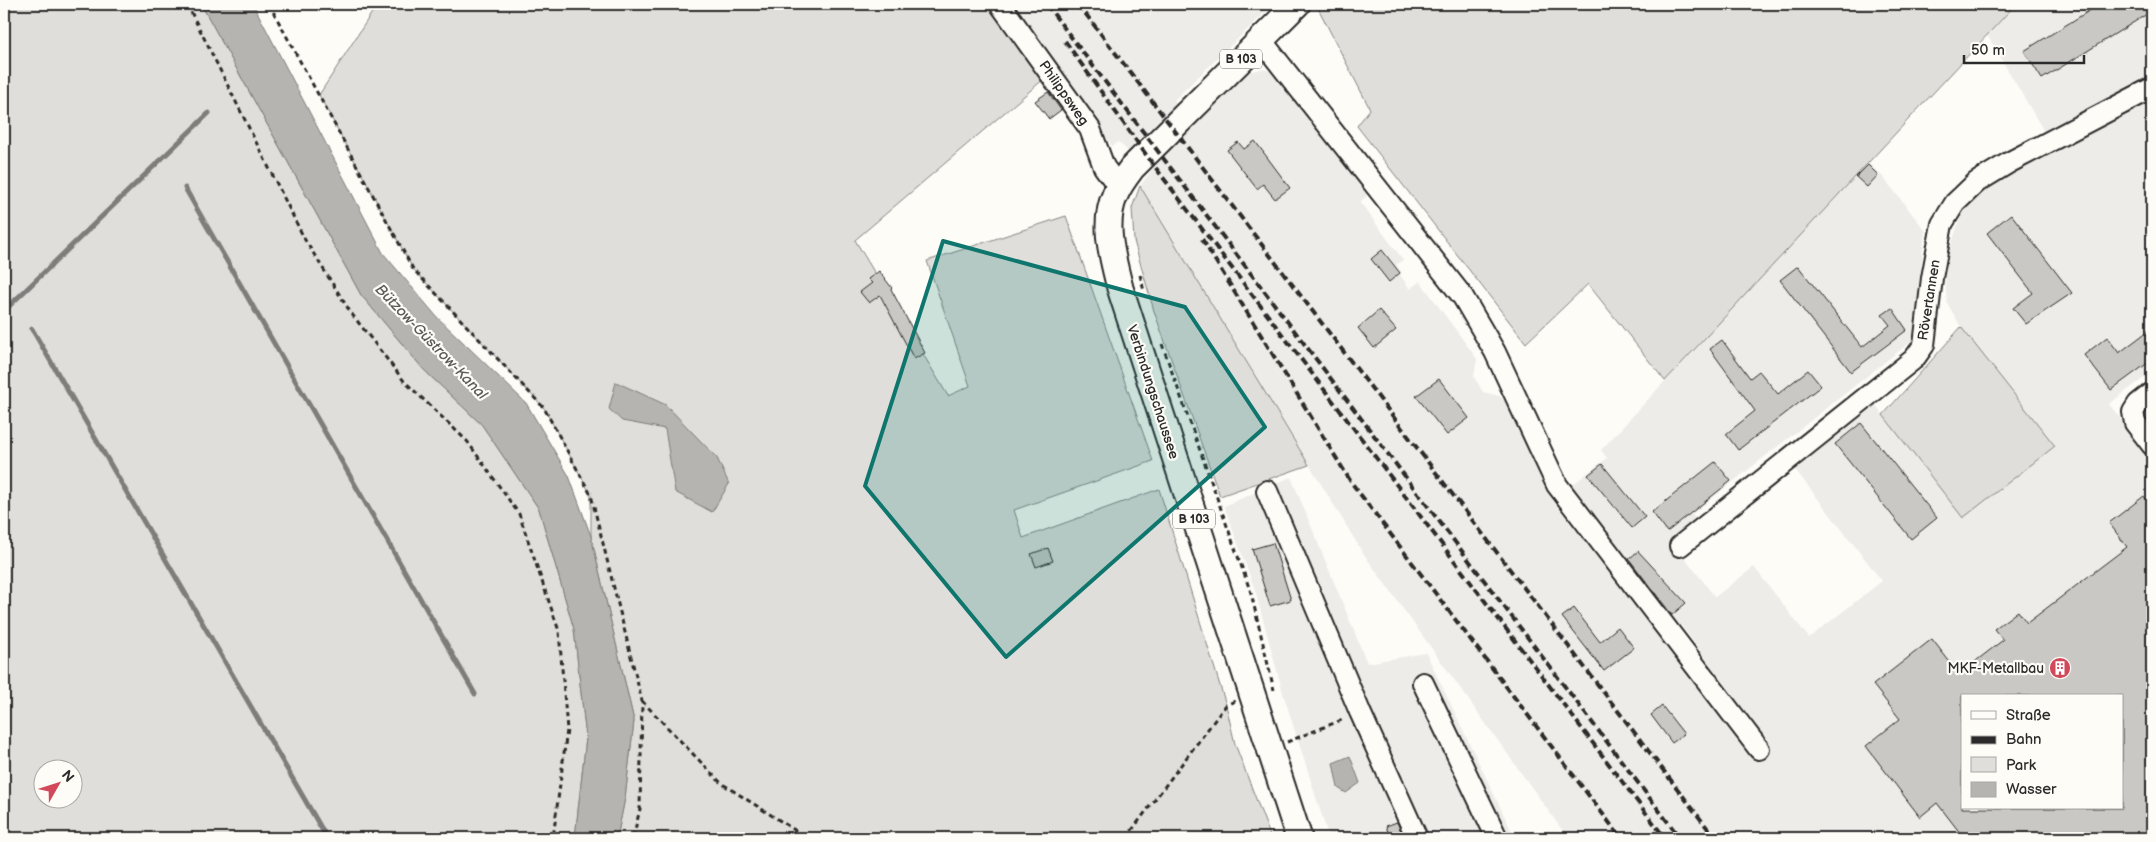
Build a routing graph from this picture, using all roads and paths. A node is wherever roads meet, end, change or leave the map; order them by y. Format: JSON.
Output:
{"nodes":[{"id":1,"x":187,"y":4,"type":"edge"},
{"id":2,"x":269,"y":4,"type":"edge"},
{"id":3,"x":1000,"y":4,"type":"edge"},
{"id":4,"x":1297,"y":4,"type":"edge"},
{"id":5,"x":1261,"y":40,"type":"junction"},
{"id":6,"x":2152,"y":88,"type":"edge"},
{"id":7,"x":1119,"y":187,"type":"junction"},
{"id":8,"x":1138,"y":268,"type":"dead end"},
{"id":9,"x":1145,"y":294,"type":"dead end"},
{"id":10,"x":1160,"y":339,"type":"dead end"},
{"id":11,"x":2152,"y":393,"type":"edge"},
{"id":12,"x":2152,"y":445,"type":"edge"},
{"id":13,"x":1267,"y":491,"type":"dead end"},
{"id":14,"x":1680,"y":546,"type":"dead end"},
{"id":15,"x":1423,"y":683,"type":"dead end"},
{"id":16,"x":1251,"y":692,"type":"junction"},
{"id":17,"x":1275,"y":695,"type":"dead end"},
{"id":18,"x":642,"y":701,"type":"junction"},
{"id":19,"x":1360,"y":712,"type":"junction"},
{"id":20,"x":1284,"y":743,"type":"junction"},
{"id":21,"x":1759,"y":749,"type":"dead end"},
{"id":22,"x":1007,"y":833,"type":"dead end"},
{"id":23,"x":553,"y":838,"type":"edge"},
{"id":24,"x":633,"y":838,"type":"edge"},
{"id":25,"x":807,"y":838,"type":"edge"},
{"id":26,"x":1013,"y":838,"type":"edge"},
{"id":27,"x":1126,"y":838,"type":"edge"},
{"id":28,"x":1299,"y":838,"type":"edge"},
{"id":29,"x":1417,"y":838,"type":"edge"},
{"id":30,"x":1497,"y":838,"type":"edge"}],
"edges":[{"from":1,"to":23,"type":"path"},
{"from":2,"to":18,"type":"path"},
{"from":3,"to":7,"type":"street","name":"Philippsweg"},
{"from":4,"to":5,"type":"main road","name":"Verbindungschaussee","number":"B 103"},
{"from":5,"to":7,"type":"main road","name":"Verbindungschaussee","number":"B 103"},
{"from":5,"to":21,"type":"street"},
{"from":6,"to":14,"type":"street","name":"Rövertannen"},
{"from":7,"to":16,"type":"main road","name":"Verbindungschaussee","number":"B 103"},
{"from":8,"to":9,"type":"path"},
{"from":10,"to":17,"type":"path"},
{"from":11,"to":12,"type":"street"},
{"from":13,"to":19,"type":"street"},
{"from":15,"to":30,"type":"street"},
{"from":16,"to":20,"type":"main road","name":"Verbindungschaussee","number":"B 103"},
{"from":16,"to":27,"type":"path"},
{"from":18,"to":24,"type":"path"},
{"from":18,"to":25,"type":"path"},
{"from":19,"to":20,"type":"path"},
{"from":19,"to":29,"type":"street"},
{"from":20,"to":28,"type":"main road","name":"Verbindungschaussee","number":"B 103"},
{"from":22,"to":26,"type":"path"}]}
